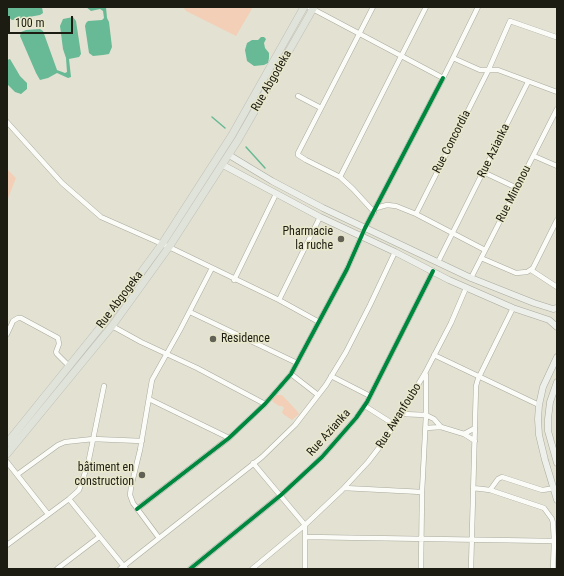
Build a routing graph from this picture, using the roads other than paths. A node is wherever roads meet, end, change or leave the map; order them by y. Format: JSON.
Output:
{"nodes":[{"id":1,"x":304,"y":7,"type":"edge"},
{"id":2,"x":373,"y":7,"type":"edge"},
{"id":3,"x":426,"y":7,"type":"edge"},
{"id":4,"x":478,"y":7,"type":"edge"},
{"id":5,"x":312,"y":8,"type":"edge"},
{"id":6,"x":360,"y":35,"type":"junction"},
{"id":7,"x":556,"y":37,"type":"edge"},
{"id":8,"x":402,"y":57,"type":"junction"},
{"id":9,"x":453,"y":58,"type":"junction"},
{"id":10,"x":488,"y":71,"type":"junction"},
{"id":11,"x":443,"y":78,"type":"junction"},
{"id":12,"x":528,"y":82,"type":"junction"},
{"id":13,"x":557,"y":92,"type":"edge"},
{"id":14,"x":298,"y":96,"type":"dead end"},
{"id":15,"x":322,"y":108,"type":"junction"},
{"id":16,"x":557,"y":109,"type":"edge"},
{"id":17,"x":7,"y":122,"type":"edge"},
{"id":18,"x":226,"y":153,"type":"junction"},
{"id":19,"x":534,"y":156,"type":"junction"},
{"id":20,"x":223,"y":165,"type":"junction"},
{"id":21,"x":557,"y":166,"type":"edge"},
{"id":22,"x":483,"y":172,"type":"junction"},
{"id":23,"x":340,"y":178,"type":"junction"},
{"id":24,"x":517,"y":188,"type":"junction"},
{"id":25,"x":276,"y":194,"type":"junction"},
{"id":26,"x":375,"y":210,"type":"junction"},
{"id":27,"x":416,"y":214,"type":"junction"},
{"id":28,"x":320,"y":217,"type":"junction"},
{"id":29,"x":557,"y":220,"type":"edge"},
{"id":30,"x":365,"y":228,"type":"junction"},
{"id":31,"x":453,"y":233,"type":"junction"},
{"id":32,"x":361,"y":237,"type":"junction"},
{"id":33,"x":165,"y":246,"type":"junction"},
{"id":34,"x":485,"y":250,"type":"junction"},
{"id":35,"x":394,"y":252,"type":"junction"},
{"id":36,"x":481,"y":258,"type":"junction"},
{"id":37,"x":438,"y":262,"type":"junction"},
{"id":38,"x":212,"y":268,"type":"junction"},
{"id":39,"x":531,"y":270,"type":"junction"},
{"id":40,"x":433,"y":271,"type":"junction"},
{"id":41,"x":471,"y":278,"type":"junction"},
{"id":42,"x":234,"y":280,"type":"junction"},
{"id":43,"x":557,"y":287,"type":"edge"},
{"id":44,"x":466,"y":288,"type":"junction"},
{"id":45,"x":279,"y":300,"type":"junction"},
{"id":46,"x":513,"y":308,"type":"junction"},
{"id":47,"x":557,"y":308,"type":"edge"},
{"id":48,"x":190,"y":312,"type":"junction"},
{"id":49,"x":319,"y":322,"type":"junction"},
{"id":50,"x":112,"y":326,"type":"junction"},
{"id":51,"x":557,"y":327,"type":"edge"},
{"id":52,"x":7,"y":334,"type":"edge"},
{"id":53,"x":166,"y":354,"type":"junction"},
{"id":54,"x":434,"y":355,"type":"junction"},
{"id":55,"x":557,"y":357,"type":"edge"},
{"id":56,"x":297,"y":363,"type":"junction"},
{"id":57,"x":69,"y":366,"type":"junction"},
{"id":58,"x":426,"y":373,"type":"junction"},
{"id":59,"x":290,"y":374,"type":"junction"},
{"id":60,"x":332,"y":376,"type":"junction"},
{"id":61,"x":479,"y":377,"type":"junction"},
{"id":62,"x":557,"y":382,"type":"edge"},
{"id":63,"x":104,"y":386,"type":"dead end"},
{"id":64,"x":318,"y":395,"type":"junction"},
{"id":65,"x":370,"y":396,"type":"junction"},
{"id":66,"x":149,"y":399,"type":"junction"},
{"id":67,"x":265,"y":404,"type":"junction"},
{"id":68,"x":539,"y":405,"type":"junction"},
{"id":69,"x":365,"y":406,"type":"junction"},
{"id":70,"x":402,"y":414,"type":"junction"},
{"id":71,"x":426,"y":414,"type":"junction"},
{"id":72,"x":395,"y":425,"type":"junction"},
{"id":73,"x":441,"y":427,"type":"junction"},
{"id":74,"x":426,"y":428,"type":"junction"},
{"id":75,"x":475,"y":428,"type":"junction"},
{"id":76,"x":464,"y":434,"type":"junction"},
{"id":77,"x":229,"y":438,"type":"junction"},
{"id":78,"x":93,"y":439,"type":"junction"},
{"id":79,"x":142,"y":441,"type":"junction"},
{"id":80,"x":475,"y":441,"type":"junction"},
{"id":81,"x":7,"y":443,"type":"edge"},
{"id":82,"x":7,"y":454,"type":"edge"},
{"id":83,"x":7,"y":462,"type":"edge"},
{"id":84,"x":557,"y":463,"type":"edge"},
{"id":85,"x":253,"y":464,"type":"junction"},
{"id":86,"x":18,"y":474,"type":"junction"},
{"id":87,"x":344,"y":488,"type":"junction"},
{"id":88,"x":473,"y":488,"type":"junction"},
{"id":89,"x":556,"y":489,"type":"edge"},
{"id":90,"x":490,"y":490,"type":"junction"},
{"id":91,"x":422,"y":492,"type":"junction"},
{"id":92,"x":281,"y":495,"type":"junction"},
{"id":93,"x":69,"y":499,"type":"junction"},
{"id":94,"x":557,"y":500,"type":"edge"},
{"id":95,"x":137,"y":509,"type":"junction"},
{"id":96,"x":48,"y":514,"type":"junction"},
{"id":97,"x":305,"y":525,"type":"junction"},
{"id":98,"x":99,"y":536,"type":"junction"},
{"id":99,"x":306,"y":537,"type":"junction"},
{"id":100,"x":159,"y":538,"type":"junction"},
{"id":101,"x":421,"y":539,"type":"junction"},
{"id":102,"x":471,"y":540,"type":"junction"},
{"id":103,"x":554,"y":541,"type":"junction"},
{"id":104,"x":7,"y":545,"type":"edge"},
{"id":105,"x":123,"y":568,"type":"edge"},
{"id":106,"x":57,"y":569,"type":"edge"},
{"id":107,"x":190,"y":569,"type":"edge"},
{"id":108,"x":252,"y":569,"type":"edge"},
{"id":109,"x":306,"y":569,"type":"edge"},
{"id":110,"x":421,"y":569,"type":"edge"},
{"id":111,"x":470,"y":569,"type":"edge"},
{"id":112,"x":554,"y":569,"type":"edge"}],
"edges":[{"from":1,"to":18,"type":"main road","name":"Rue Abgodeka"},
{"from":2,"to":6,"type":"street"},
{"from":3,"to":8,"type":"street"},
{"from":4,"to":9,"type":"street"},
{"from":5,"to":6,"type":"street"},
{"from":5,"to":18,"type":"main road","name":"Rue Abgodeka"},
{"from":6,"to":8,"type":"street"},
{"from":6,"to":15,"type":"street"},
{"from":7,"to":10,"type":"street","name":"Rue Concordia"},
{"from":8,"to":11,"type":"street"},
{"from":8,"to":23,"type":"street"},
{"from":9,"to":10,"type":"street"},
{"from":9,"to":11,"type":"street"},
{"from":10,"to":12,"type":"street"},
{"from":10,"to":27,"type":"street","name":"Rue Concordia"},
{"from":11,"to":26,"type":"street"},
{"from":12,"to":13,"type":"street"},
{"from":12,"to":22,"type":"street","name":"Rue Azianka"},
{"from":14,"to":15,"type":"street"},
{"from":15,"to":23,"type":"street"},
{"from":16,"to":19,"type":"street","name":"Rue Minonou"},
{"from":17,"to":33,"type":"street"},
{"from":18,"to":20,"type":"main road","name":"Rue Abgogeka"},
{"from":18,"to":30,"type":"main road"},
{"from":18,"to":33,"type":"main road","name":"Rue Abgogeka"},
{"from":19,"to":21,"type":"street"},
{"from":19,"to":24,"type":"street","name":"Rue Minonou"},
{"from":20,"to":25,"type":"main road"},
{"from":20,"to":33,"type":"main road","name":"Rue Abgogeka"},
{"from":22,"to":24,"type":"street"},
{"from":22,"to":31,"type":"street","name":"Rue Azianka"},
{"from":23,"to":26,"type":"street"},
{"from":24,"to":34,"type":"street","name":"Rue Minonou"},
{"from":25,"to":28,"type":"main road"},
{"from":25,"to":42,"type":"street"},
{"from":26,"to":27,"type":"street"},
{"from":26,"to":30,"type":"street"},
{"from":27,"to":31,"type":"street"},
{"from":28,"to":32,"type":"main road"},
{"from":28,"to":45,"type":"street"},
{"from":29,"to":39,"type":"street"},
{"from":30,"to":32,"type":"street"},
{"from":30,"to":37,"type":"main road"},
{"from":31,"to":34,"type":"street"},
{"from":31,"to":37,"type":"street","name":"Rue Azianka"},
{"from":32,"to":35,"type":"main road"},
{"from":32,"to":49,"type":"street"},
{"from":33,"to":38,"type":"street"},
{"from":33,"to":50,"type":"main road","name":"Rue Abgogeka"},
{"from":33,"to":57,"type":"main road","name":"Rue Abgogeka"},
{"from":34,"to":36,"type":"street","name":"Rue Minonou"},
{"from":35,"to":40,"type":"main road"},
{"from":35,"to":60,"type":"street"},
{"from":36,"to":39,"type":"street"},
{"from":36,"to":41,"type":"street","name":"Rue Minonou"},
{"from":37,"to":41,"type":"main road"},
{"from":38,"to":42,"type":"street"},
{"from":38,"to":48,"type":"street"},
{"from":39,"to":43,"type":"street"},
{"from":40,"to":44,"type":"main road"},
{"from":40,"to":65,"type":"street","name":"Rue Azianka"},
{"from":41,"to":47,"type":"main road"},
{"from":42,"to":45,"type":"street"},
{"from":44,"to":46,"type":"main road"},
{"from":44,"to":54,"type":"street","name":"Rue Awanfoubo"},
{"from":45,"to":49,"type":"street"},
{"from":46,"to":51,"type":"main road"},
{"from":46,"to":61,"type":"street"},
{"from":48,"to":53,"type":"street"},
{"from":48,"to":56,"type":"street"},
{"from":49,"to":56,"type":"street"},
{"from":50,"to":53,"type":"street"},
{"from":50,"to":82,"type":"main road","name":"Rue Abgogeka"},
{"from":52,"to":57,"type":"street"},
{"from":53,"to":66,"type":"street"},
{"from":53,"to":67,"type":"street"},
{"from":54,"to":58,"type":"street","name":"Rue Awanfoubo"},
{"from":54,"to":61,"type":"street"},
{"from":55,"to":68,"type":"main road"},
{"from":56,"to":59,"type":"street"},
{"from":57,"to":81,"type":"main road","name":"Rue Abgogeka"},
{"from":58,"to":70,"type":"street","name":"Rue Awanfoubo"},
{"from":58,"to":71,"type":"street"},
{"from":59,"to":64,"type":"street"},
{"from":59,"to":67,"type":"street"},
{"from":60,"to":64,"type":"street"},
{"from":60,"to":65,"type":"street"},
{"from":61,"to":68,"type":"street"},
{"from":61,"to":75,"type":"street"},
{"from":62,"to":84,"type":"main road"},
{"from":63,"to":78,"type":"street"},
{"from":64,"to":85,"type":"street"},
{"from":65,"to":69,"type":"street","name":"Rue Azianka"},
{"from":66,"to":77,"type":"street"},
{"from":66,"to":79,"type":"street"},
{"from":67,"to":77,"type":"street"},
{"from":68,"to":89,"type":"main road"},
{"from":69,"to":72,"type":"street"},
{"from":69,"to":92,"type":"street","name":"Rue Azianka"},
{"from":70,"to":71,"type":"street"},
{"from":70,"to":72,"type":"street","name":"Rue Awanfoubo"},
{"from":71,"to":73,"type":"street"},
{"from":71,"to":74,"type":"street"},
{"from":72,"to":87,"type":"street","name":"Rue Awanfoubo"},
{"from":73,"to":74,"type":"street"},
{"from":73,"to":76,"type":"street"},
{"from":74,"to":91,"type":"street"},
{"from":75,"to":76,"type":"street"},
{"from":75,"to":80,"type":"street"},
{"from":76,"to":80,"type":"street"},
{"from":77,"to":95,"type":"street"},
{"from":78,"to":79,"type":"street"},
{"from":78,"to":86,"type":"street"},
{"from":78,"to":93,"type":"street"},
{"from":79,"to":95,"type":"street"},
{"from":80,"to":88,"type":"street"},
{"from":83,"to":86,"type":"street"},
{"from":85,"to":92,"type":"street"},
{"from":85,"to":100,"type":"street"},
{"from":86,"to":96,"type":"street"},
{"from":87,"to":91,"type":"street"},
{"from":87,"to":97,"type":"street","name":"Rue Awanfoubo"},
{"from":88,"to":90,"type":"street"},
{"from":88,"to":102,"type":"street"},
{"from":89,"to":90,"type":"street"},
{"from":89,"to":94,"type":"main road"},
{"from":90,"to":103,"type":"street"},
{"from":91,"to":101,"type":"street"},
{"from":92,"to":97,"type":"street"},
{"from":92,"to":107,"type":"street","name":"Rue Azianka"},
{"from":93,"to":96,"type":"street"},
{"from":93,"to":98,"type":"street"},
{"from":95,"to":100,"type":"street"},
{"from":96,"to":104,"type":"street"},
{"from":97,"to":99,"type":"street"},
{"from":97,"to":108,"type":"street","name":"Rue Awanfoubo"},
{"from":98,"to":105,"type":"street"},
{"from":98,"to":106,"type":"street"},
{"from":99,"to":101,"type":"street"},
{"from":99,"to":109,"type":"street"},
{"from":100,"to":105,"type":"street"},
{"from":101,"to":102,"type":"street"},
{"from":101,"to":110,"type":"street"},
{"from":102,"to":103,"type":"street"},
{"from":102,"to":111,"type":"street"},
{"from":103,"to":112,"type":"street"}]}
